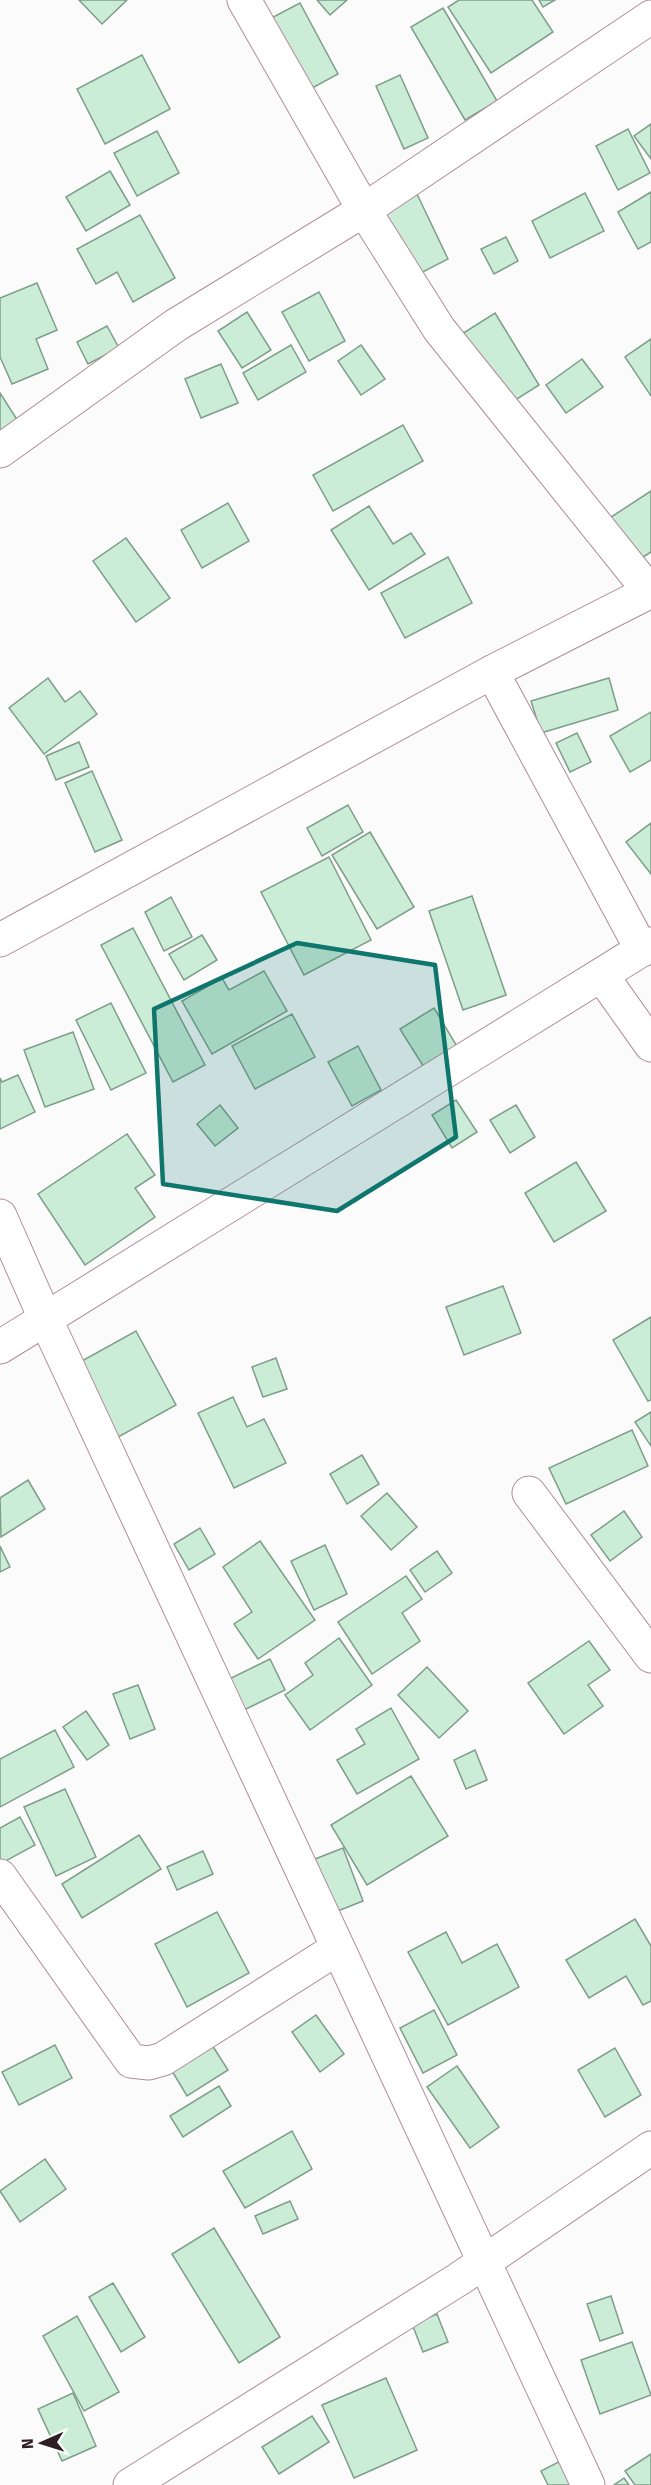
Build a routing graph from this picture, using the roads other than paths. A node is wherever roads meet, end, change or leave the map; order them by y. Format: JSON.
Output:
{"nodes":[{"id":1,"x":244,"y":0,"type":"edge"},
{"id":2,"x":651,"y":17,"type":"edge"},
{"id":3,"x":364,"y":210,"type":"junction"},
{"id":4,"x":0,"y":451,"type":"edge"},
{"id":5,"x":650,"y":592,"type":"edge"},
{"id":6,"x":492,"y":672,"type":"junction"},
{"id":7,"x":0,"y":940,"type":"edge"},
{"id":8,"x":647,"y":947,"type":"edge"},
{"id":9,"x":602,"y":976,"type":"junction"},
{"id":10,"x":651,"y":1045,"type":"edge"},
{"id":11,"x":0,"y":1216,"type":"edge"},
{"id":12,"x":45,"y":1318,"type":"junction"},
{"id":13,"x":0,"y":1347,"type":"edge"},
{"id":14,"x":528,"y":1493,"type":"dead end"},
{"id":15,"x":651,"y":1656,"type":"edge"},
{"id":16,"x":0,"y":1876,"type":"edge"},
{"id":17,"x":338,"y":1948,"type":"junction"},
{"id":18,"x":651,"y":2148,"type":"edge"},
{"id":19,"x":484,"y":2262,"type":"junction"},
{"id":20,"x":130,"y":2485,"type":"edge"},
{"id":21,"x":588,"y":2485,"type":"edge"}],
"edges":[{"from":1,"to":3,"type":"street"},
{"from":2,"to":3,"type":"street"},
{"from":3,"to":4,"type":"street"},
{"from":3,"to":5,"type":"street"},
{"from":5,"to":6,"type":"street"},
{"from":6,"to":7,"type":"street"},
{"from":6,"to":8,"type":"street"},
{"from":8,"to":9,"type":"street"},
{"from":9,"to":10,"type":"street"},
{"from":9,"to":12,"type":"street"},
{"from":11,"to":12,"type":"street"},
{"from":12,"to":13,"type":"street"},
{"from":12,"to":17,"type":"street"},
{"from":14,"to":15,"type":"street"},
{"from":16,"to":17,"type":"street"},
{"from":17,"to":19,"type":"street"},
{"from":18,"to":19,"type":"street"},
{"from":19,"to":20,"type":"street"},
{"from":19,"to":21,"type":"street"}]}
